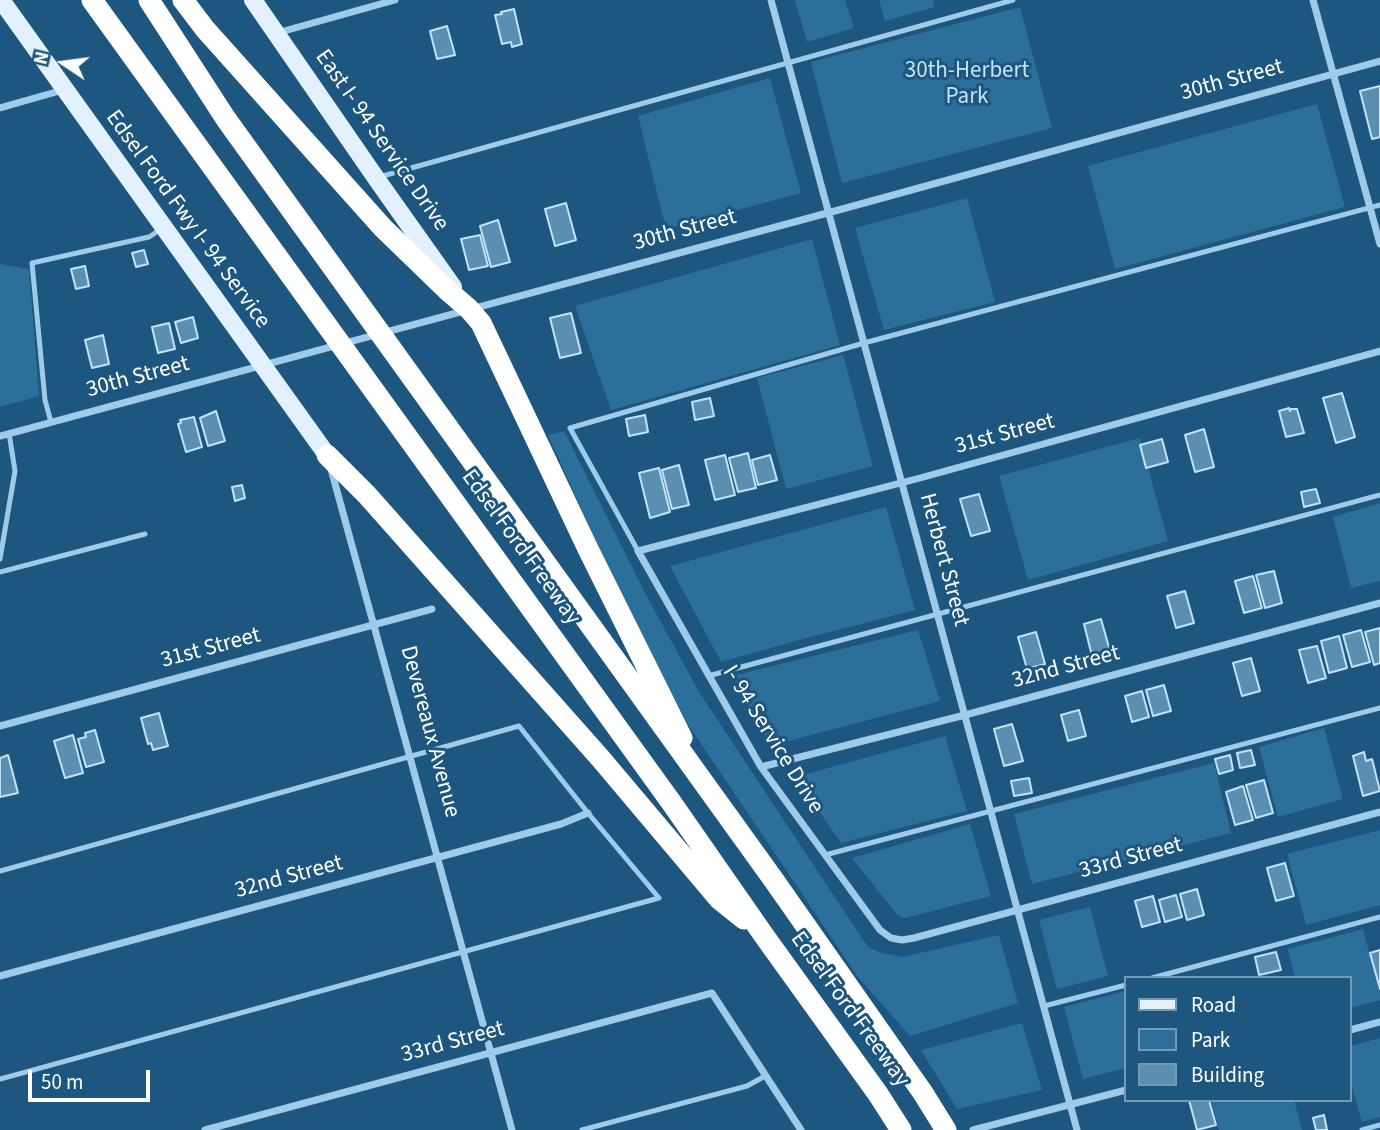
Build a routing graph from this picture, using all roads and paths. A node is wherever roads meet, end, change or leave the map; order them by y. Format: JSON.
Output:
{"nodes":[{"id":1,"x":1,"y":0,"type":"edge"},
{"id":2,"x":92,"y":0,"type":"edge"},
{"id":3,"x":149,"y":0,"type":"edge"},
{"id":4,"x":183,"y":0,"type":"edge"},
{"id":5,"x":253,"y":0,"type":"edge"},
{"id":6,"x":395,"y":0,"type":"edge"},
{"id":7,"x":771,"y":0,"type":"edge"},
{"id":8,"x":1013,"y":0,"type":"edge"},
{"id":9,"x":1313,"y":0,"type":"edge"},
{"id":10,"x":276,"y":33,"type":"junction"},
{"id":11,"x":1380,"y":61,"type":"edge"},
{"id":12,"x":788,"y":64,"type":"junction"},
{"id":13,"x":1333,"y":74,"type":"junction"},
{"id":14,"x":65,"y":90,"type":"junction"},
{"id":15,"x":0,"y":108,"type":"edge"},
{"id":16,"x":376,"y":178,"type":"junction"},
{"id":17,"x":1380,"y":205,"type":"edge"},
{"id":18,"x":1370,"y":207,"type":"junction"},
{"id":19,"x":828,"y":213,"type":"junction"},
{"id":20,"x":163,"y":228,"type":"junction"},
{"id":21,"x":1380,"y":244,"type":"edge"},
{"id":22,"x":469,"y":309,"type":"junction"},
{"id":23,"x":864,"y":343,"type":"junction"},
{"id":24,"x":1380,"y":351,"type":"edge"},
{"id":25,"x":261,"y":365,"type":"junction"},
{"id":26,"x":51,"y":422,"type":"junction"},
{"id":27,"x":9,"y":433,"type":"junction"},
{"id":28,"x":0,"y":436,"type":"edge"},
{"id":29,"x":327,"y":455,"type":"junction"},
{"id":30,"x":902,"y":483,"type":"junction"},
{"id":31,"x":1380,"y":495,"type":"edge"},
{"id":32,"x":145,"y":534,"type":"dead end"},
{"id":33,"x":638,"y":551,"type":"junction"},
{"id":34,"x":0,"y":559,"type":"edge"},
{"id":35,"x":0,"y":572,"type":"edge"},
{"id":36,"x":1380,"y":603,"type":"edge"},
{"id":37,"x":432,"y":609,"type":"dead end"},
{"id":38,"x":938,"y":615,"type":"junction"},
{"id":39,"x":374,"y":625,"type":"junction"},
{"id":40,"x":708,"y":676,"type":"junction"},
{"id":41,"x":1380,"y":708,"type":"edge"},
{"id":42,"x":965,"y":715,"type":"junction"},
{"id":43,"x":0,"y":726,"type":"edge"},
{"id":44,"x":410,"y":756,"type":"junction"},
{"id":45,"x":761,"y":767,"type":"junction"},
{"id":46,"x":699,"y":778,"type":"junction"},
{"id":47,"x":991,"y":811,"type":"junction"},
{"id":48,"x":1380,"y":812,"type":"edge"},
{"id":49,"x":587,"y":813,"type":"junction"},
{"id":50,"x":825,"y":855,"type":"junction"},
{"id":51,"x":438,"y":858,"type":"junction"},
{"id":52,"x":0,"y":871,"type":"edge"},
{"id":53,"x":1018,"y":910,"type":"junction"},
{"id":54,"x":1380,"y":918,"type":"edge"},
{"id":55,"x":765,"y":937,"type":"junction"},
{"id":56,"x":891,"y":938,"type":"joint"},
{"id":57,"x":463,"y":952,"type":"junction"},
{"id":58,"x":0,"y":976,"type":"edge"},
{"id":59,"x":1160,"y":976,"type":"edge"},
{"id":60,"x":1124,"y":986,"type":"edge"},
{"id":61,"x":1044,"y":1006,"type":"junction"},
{"id":62,"x":1380,"y":1022,"type":"edge"},
{"id":63,"x":1352,"y":1029,"type":"edge"},
{"id":64,"x":491,"y":1053,"type":"junction"},
{"id":65,"x":765,"y":1076,"type":"junction"},
{"id":66,"x":0,"y":1079,"type":"edge"},
{"id":67,"x":1124,"y":1091,"type":"edge"},
{"id":68,"x":1071,"y":1105,"type":"junction"},
{"id":69,"x":1380,"y":1125,"type":"edge"},
{"id":70,"x":205,"y":1130,"type":"edge"},
{"id":71,"x":512,"y":1130,"type":"edge"},
{"id":72,"x":582,"y":1130,"type":"edge"},
{"id":73,"x":801,"y":1130,"type":"edge"},
{"id":74,"x":901,"y":1130,"type":"edge"},
{"id":75,"x":946,"y":1130,"type":"edge"},
{"id":76,"x":973,"y":1130,"type":"edge"},
{"id":77,"x":1077,"y":1130,"type":"edge"},
{"id":78,"x":1362,"y":1130,"type":"edge"}],
"edges":[{"from":1,"to":14,"type":"main road","name":"Edsel Ford Fwy I- 94 Service"},
{"from":2,"to":55,"type":"highway","name":"Edsel Ford Freeway"},
{"from":3,"to":46,"type":"highway","name":"Edsel Ford Freeway"},
{"from":4,"to":22,"type":"highway"},
{"from":5,"to":10,"type":"main road","name":"East I- 94 Service Drive"},
{"from":6,"to":10,"type":"street"},
{"from":7,"to":12,"type":"street","name":"Herbert Street"},
{"from":8,"to":12,"type":"lane"},
{"from":9,"to":13,"type":"street"},
{"from":10,"to":16,"type":"main road","name":"East I- 94 Service Drive"},
{"from":11,"to":13,"type":"street","name":"30th Street"},
{"from":12,"to":16,"type":"lane"},
{"from":12,"to":19,"type":"street","name":"Herbert Street"},
{"from":13,"to":18,"type":"street"},
{"from":13,"to":19,"type":"street","name":"30th Street"},
{"from":14,"to":15,"type":"street"},
{"from":14,"to":20,"type":"main road","name":"Edsel Ford Fwy I- 94 Service"},
{"from":16,"to":22,"type":"main road","name":"East I- 94 Service Drive"},
{"from":17,"to":18,"type":"lane"},
{"from":18,"to":21,"type":"street"},
{"from":18,"to":23,"type":"lane"},
{"from":19,"to":22,"type":"street","name":"30th Street"},
{"from":19,"to":23,"type":"street","name":"Herbert Street"},
{"from":20,"to":25,"type":"main road","name":"Edsel Ford Fwy I- 94 Service"},
{"from":20,"to":26,"type":"lane"},
{"from":22,"to":25,"type":"street","name":"30th Street"},
{"from":22,"to":46,"type":"highway"},
{"from":23,"to":30,"type":"street","name":"Herbert Street"},
{"from":23,"to":33,"type":"lane"},
{"from":24,"to":30,"type":"street","name":"31st Street"},
{"from":25,"to":26,"type":"street","name":"30th Street"},
{"from":25,"to":29,"type":"main road","name":"Devereaux Avenue"},
{"from":26,"to":27,"type":"street","name":"30th Street"},
{"from":27,"to":28,"type":"street","name":"30th Street"},
{"from":27,"to":34,"type":"lane"},
{"from":29,"to":39,"type":"street","name":"Devereaux Avenue"},
{"from":29,"to":55,"type":"highway"},
{"from":30,"to":33,"type":"street","name":"31st Street"},
{"from":30,"to":38,"type":"street","name":"Herbert Street"},
{"from":31,"to":38,"type":"lane"},
{"from":32,"to":35,"type":"lane"},
{"from":33,"to":40,"type":"street","name":"I- 94 Service Drive"},
{"from":36,"to":42,"type":"street","name":"32nd Street"},
{"from":37,"to":39,"type":"street","name":"31st Street"},
{"from":38,"to":40,"type":"lane"},
{"from":38,"to":42,"type":"street","name":"Herbert Street"},
{"from":39,"to":43,"type":"street","name":"31st Street"},
{"from":39,"to":44,"type":"street","name":"Devereaux Avenue"},
{"from":40,"to":45,"type":"street","name":"I- 94 Service Drive"},
{"from":41,"to":47,"type":"lane"},
{"from":42,"to":45,"type":"street","name":"32nd Street"},
{"from":42,"to":47,"type":"street","name":"Herbert Street"},
{"from":44,"to":49,"type":"lane"},
{"from":44,"to":51,"type":"street","name":"Devereaux Avenue"},
{"from":44,"to":52,"type":"lane"},
{"from":45,"to":50,"type":"street","name":"I- 94 Service Drive"},
{"from":46,"to":75,"type":"highway","name":"Edsel Ford Freeway"},
{"from":47,"to":50,"type":"lane"},
{"from":47,"to":53,"type":"street","name":"Herbert Street"},
{"from":48,"to":53,"type":"street","name":"33rd Street"},
{"from":49,"to":51,"type":"street","name":"32nd Street"},
{"from":49,"to":57,"type":"lane"},
{"from":50,"to":56,"type":"street","name":"I- 94 Service Drive"},
{"from":51,"to":57,"type":"street","name":"Devereaux Avenue"},
{"from":51,"to":58,"type":"street","name":"32nd Street"},
{"from":53,"to":56,"type":"street","name":"33rd Street"},
{"from":53,"to":61,"type":"street","name":"Herbert Street"},
{"from":54,"to":59,"type":"lane"},
{"from":55,"to":74,"type":"highway","name":"Edsel Ford Freeway"},
{"from":57,"to":64,"type":"street","name":"Devereaux Avenue"},
{"from":57,"to":66,"type":"lane"},
{"from":60,"to":61,"type":"lane"},
{"from":61,"to":68,"type":"street","name":"Herbert Street"},
{"from":62,"to":63,"type":"street"},
{"from":64,"to":65,"type":"street","name":"33rd Street"},
{"from":64,"to":70,"type":"street","name":"33rd Street"},
{"from":64,"to":71,"type":"street","name":"Devereaux Avenue"},
{"from":65,"to":72,"type":"lane"},
{"from":65,"to":73,"type":"street"},
{"from":67,"to":68,"type":"street"},
{"from":68,"to":76,"type":"street"},
{"from":68,"to":77,"type":"street","name":"Herbert Street"},
{"from":69,"to":78,"type":"lane"}]}
